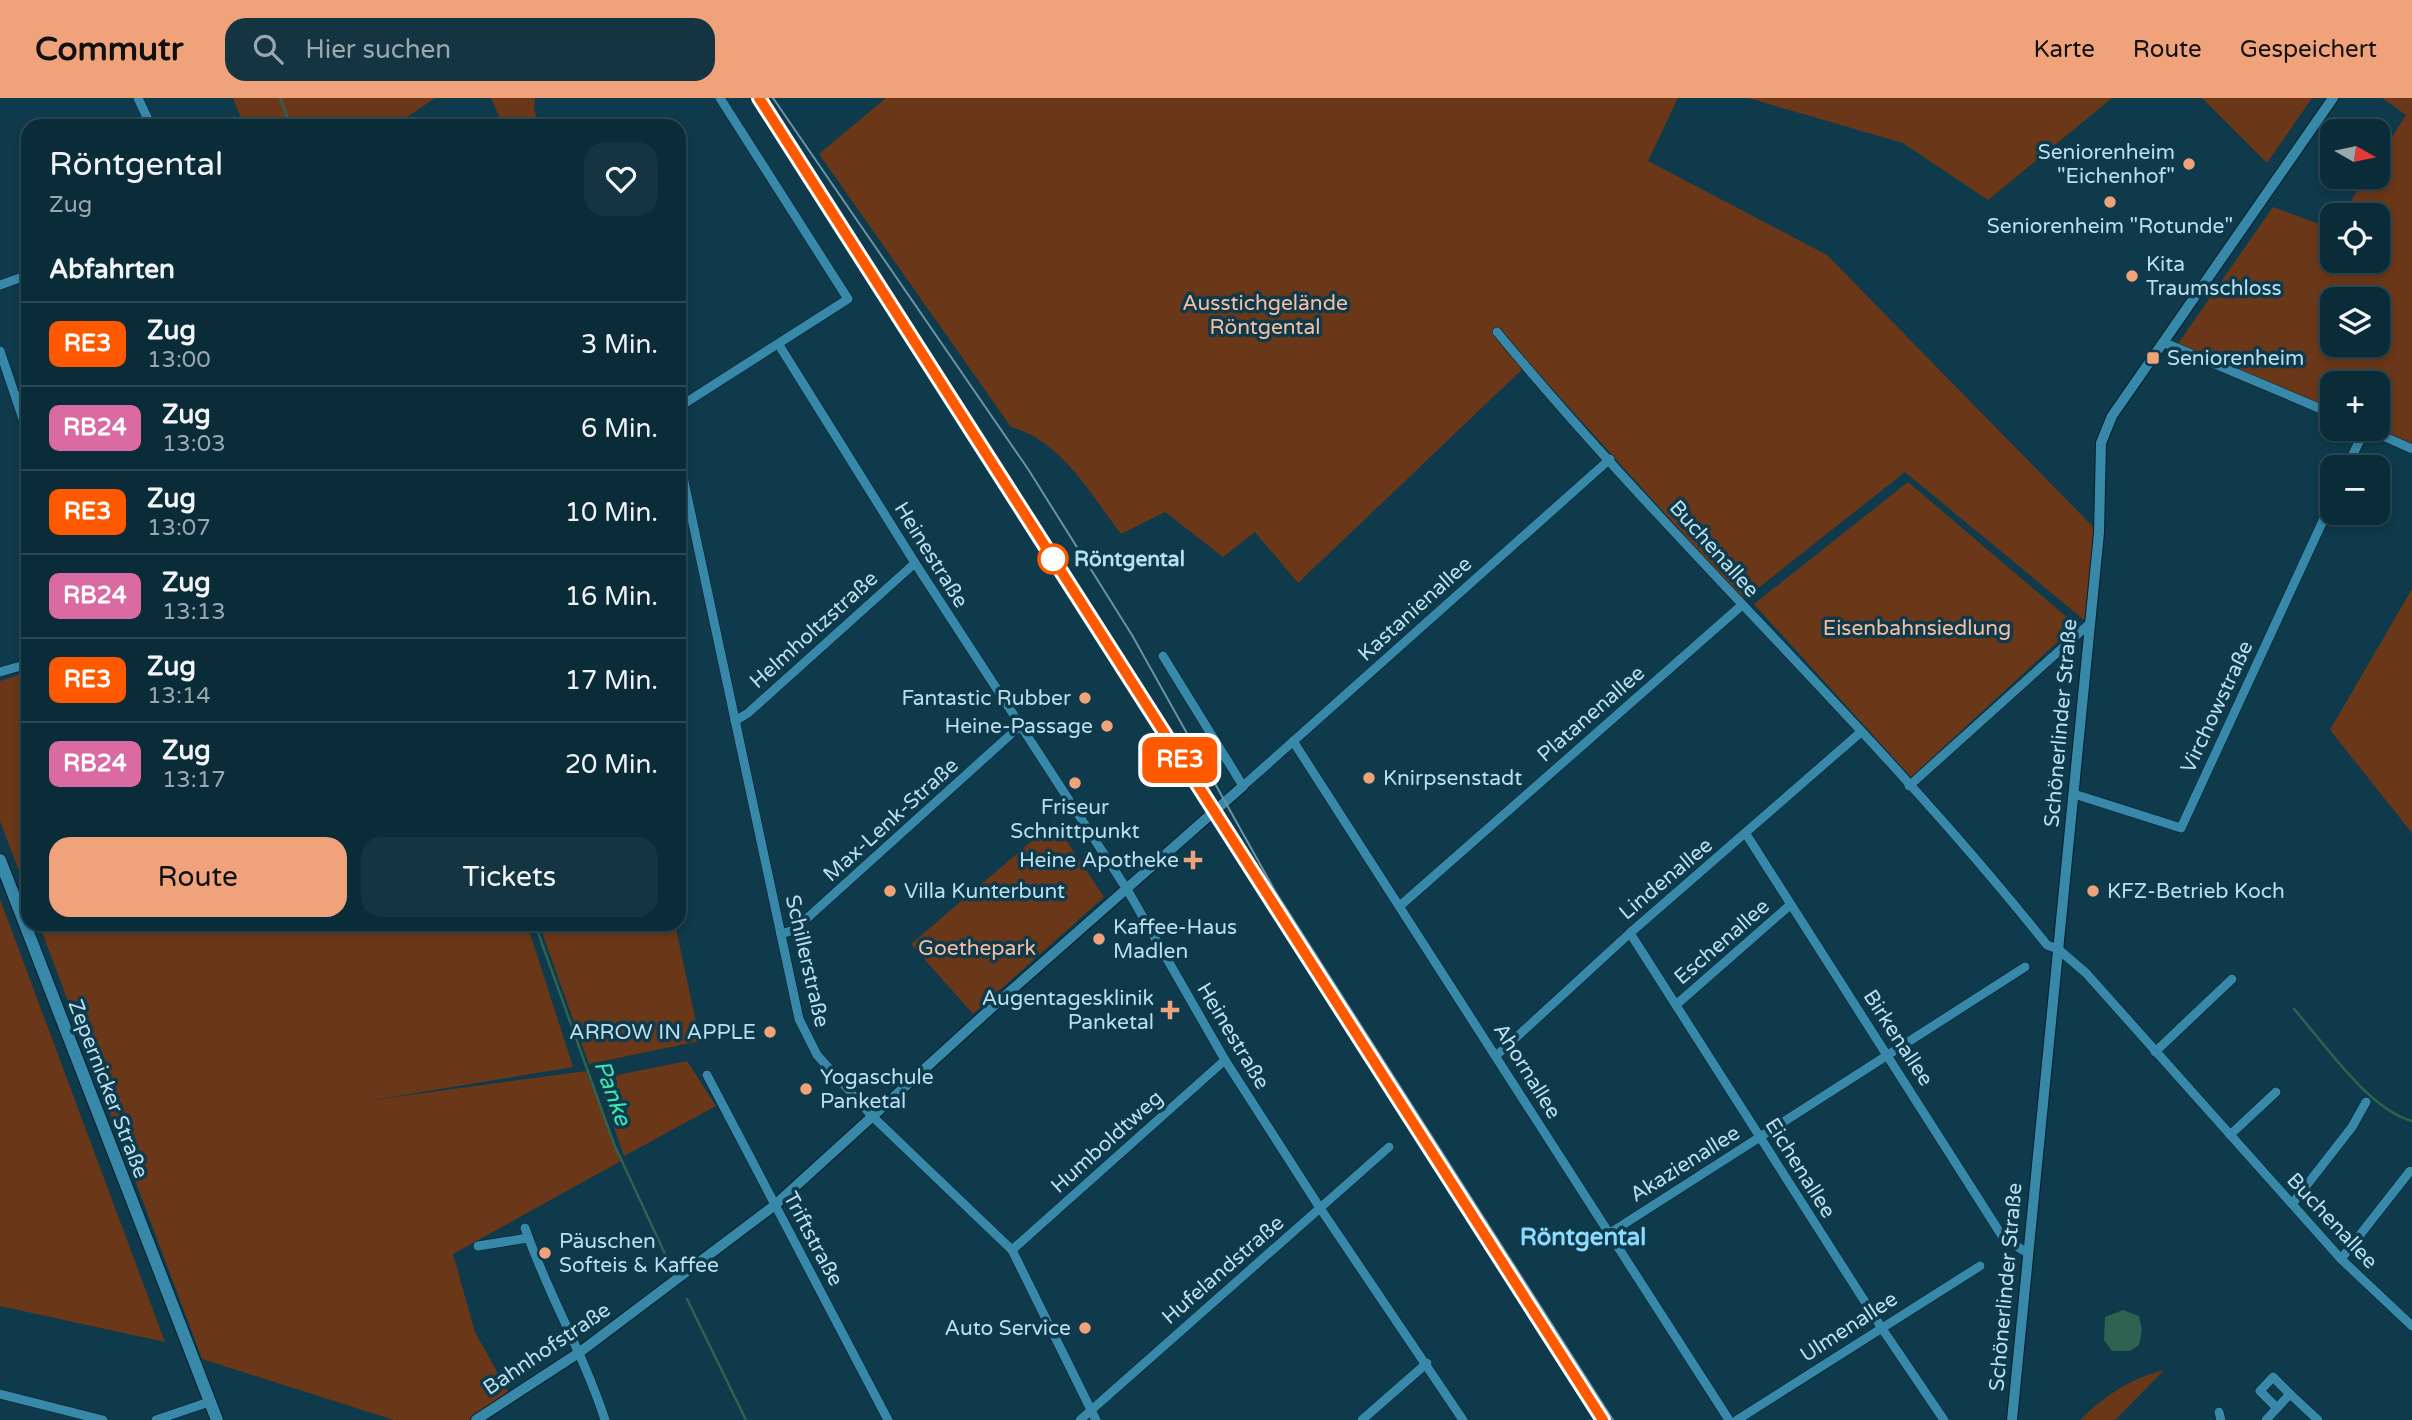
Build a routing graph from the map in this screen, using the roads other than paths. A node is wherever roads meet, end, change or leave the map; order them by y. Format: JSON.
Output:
{"nodes":[{"id":1,"x":138,"y":98,"type":"edge"},
{"id":2,"x":720,"y":98,"type":"edge"},
{"id":3,"x":2333,"y":98,"type":"edge"},
{"id":4,"x":148,"y":119,"type":"edge"},
{"id":5,"x":21,"y":278,"type":"edge"},
{"id":6,"x":0,"y":285,"type":"edge"},
{"id":7,"x":1497,"y":332,"type":"dead end"},
{"id":8,"x":2165,"y":343,"type":"junction"},
{"id":9,"x":779,"y":345,"type":"junction"},
{"id":10,"x":0,"y":351,"type":"edge"},
{"id":11,"x":686,"y":403,"type":"edge"},
{"id":12,"x":2320,"y":409,"type":"edge"},
{"id":13,"x":21,"y":413,"type":"edge"},
{"id":14,"x":2390,"y":439,"type":"edge"},
{"id":15,"x":2412,"y":449,"type":"edge"},
{"id":16,"x":1610,"y":459,"type":"junction"},
{"id":17,"x":686,"y":491,"type":"edge"},
{"id":18,"x":2321,"y":525,"type":"edge"},
{"id":19,"x":915,"y":563,"type":"junction"},
{"id":20,"x":1742,"y":605,"type":"junction"},
{"id":21,"x":2089,"y":624,"type":"junction"},
{"id":22,"x":1163,"y":656,"type":"dead end"},
{"id":23,"x":21,"y":665,"type":"edge"},
{"id":24,"x":0,"y":672,"type":"edge"},
{"id":25,"x":735,"y":721,"type":"junction"},
{"id":26,"x":1020,"y":726,"type":"junction"},
{"id":27,"x":1861,"y":733,"type":"junction"},
{"id":28,"x":1293,"y":741,"type":"junction"},
{"id":29,"x":1243,"y":786,"type":"junction"},
{"id":30,"x":1909,"y":786,"type":"junction"},
{"id":31,"x":2074,"y":793,"type":"junction"},
{"id":32,"x":1746,"y":834,"type":"junction"},
{"id":33,"x":0,"y":860,"type":"edge"},
{"id":34,"x":1128,"y":891,"type":"junction"},
{"id":35,"x":1401,"y":905,"type":"junction"},
{"id":36,"x":1790,"y":905,"type":"junction"},
{"id":37,"x":21,"y":915,"type":"edge"},
{"id":38,"x":27,"y":931,"type":"edge"},
{"id":39,"x":1630,"y":933,"type":"junction"},
{"id":40,"x":781,"y":934,"type":"junction"},
{"id":41,"x":2058,"y":949,"type":"junction"},
{"id":42,"x":2025,"y":967,"type":"dead end"},
{"id":43,"x":2232,"y":979,"type":"dead end"},
{"id":44,"x":1677,"y":1004,"type":"junction"},
{"id":45,"x":2155,"y":1052,"type":"junction"},
{"id":46,"x":1497,"y":1055,"type":"junction"},
{"id":47,"x":1890,"y":1055,"type":"junction"},
{"id":48,"x":1225,"y":1060,"type":"junction"},
{"id":49,"x":707,"y":1075,"type":"dead end"},
{"id":50,"x":2276,"y":1093,"type":"dead end"},
{"id":51,"x":2366,"y":1102,"type":"dead end"},
{"id":52,"x":872,"y":1116,"type":"junction"},
{"id":53,"x":2231,"y":1135,"type":"junction"},
{"id":54,"x":1760,"y":1137,"type":"junction"},
{"id":55,"x":1389,"y":1147,"type":"dead end"},
{"id":56,"x":2412,"y":1172,"type":"edge"},
{"id":57,"x":2292,"y":1203,"type":"junction"},
{"id":58,"x":775,"y":1205,"type":"junction"},
{"id":59,"x":1320,"y":1208,"type":"junction"},
{"id":60,"x":1610,"y":1233,"type":"junction"},
{"id":61,"x":478,"y":1246,"type":"dead end"},
{"id":62,"x":1012,"y":1250,"type":"junction"},
{"id":63,"x":2028,"y":1253,"type":"junction"},
{"id":64,"x":2341,"y":1259,"type":"junction"},
{"id":65,"x":1980,"y":1266,"type":"dead end"},
{"id":66,"x":2412,"y":1326,"type":"edge"},
{"id":67,"x":1881,"y":1327,"type":"junction"},
{"id":68,"x":580,"y":1352,"type":"junction"},
{"id":69,"x":1427,"y":1363,"type":"junction"},
{"id":70,"x":0,"y":1394,"type":"edge"},
{"id":71,"x":2290,"y":1394,"type":"junction"},
{"id":72,"x":209,"y":1402,"type":"junction"},
{"id":73,"x":2277,"y":1408,"type":"junction"},
{"id":74,"x":1091,"y":1410,"type":"junction"},
{"id":75,"x":103,"y":1420,"type":"edge"},
{"id":76,"x":156,"y":1420,"type":"edge"},
{"id":77,"x":216,"y":1420,"type":"edge"},
{"id":78,"x":476,"y":1420,"type":"edge"},
{"id":79,"x":605,"y":1420,"type":"edge"},
{"id":80,"x":888,"y":1420,"type":"edge"},
{"id":81,"x":1080,"y":1420,"type":"edge"},
{"id":82,"x":1096,"y":1420,"type":"edge"},
{"id":83,"x":1362,"y":1420,"type":"edge"},
{"id":84,"x":1463,"y":1420,"type":"edge"},
{"id":85,"x":1728,"y":1420,"type":"edge"},
{"id":86,"x":1738,"y":1420,"type":"edge"},
{"id":87,"x":1944,"y":1420,"type":"edge"},
{"id":88,"x":2012,"y":1420,"type":"edge"},
{"id":89,"x":2266,"y":1420,"type":"edge"},
{"id":90,"x":2318,"y":1420,"type":"edge"}],
"edges":[{"from":1,"to":4,"type":"street"},
{"from":2,"to":9,"type":"street"},
{"from":3,"to":8,"type":"street","name":"Schönerlinder Straße"},
{"from":5,"to":6,"type":"street"},
{"from":7,"to":16,"type":"street","name":"Buchenallee"},
{"from":8,"to":12,"type":"street"},
{"from":8,"to":21,"type":"street","name":"Schönerlinder Straße"},
{"from":9,"to":11,"type":"street"},
{"from":9,"to":19,"type":"street","name":"Heinestraße"},
{"from":10,"to":13,"type":"street"},
{"from":14,"to":15,"type":"street"},
{"from":16,"to":20,"type":"street","name":"Buchenallee"},
{"from":16,"to":28,"type":"street","name":"Kastanienallee"},
{"from":17,"to":25,"type":"street","name":"Schillerstraße"},
{"from":18,"to":31,"type":"street","name":"Virchowstraße"},
{"from":19,"to":25,"type":"street","name":"Helmholtzstraße"},
{"from":19,"to":26,"type":"street","name":"Heinestraße"},
{"from":20,"to":27,"type":"street","name":"Buchenallee"},
{"from":20,"to":35,"type":"street","name":"Platanenallee"},
{"from":21,"to":30,"type":"street"},
{"from":21,"to":31,"type":"street","name":"Schönerlinder Straße"},
{"from":22,"to":29,"type":"street"},
{"from":23,"to":24,"type":"street"},
{"from":25,"to":40,"type":"street","name":"Schillerstraße"},
{"from":26,"to":34,"type":"street","name":"Heinestraße"},
{"from":26,"to":40,"type":"street","name":"Max-Lenk-Straße"},
{"from":27,"to":30,"type":"street","name":"Buchenallee"},
{"from":27,"to":32,"type":"street","name":"Lindenallee"},
{"from":28,"to":29,"type":"street","name":"Kastanienallee"},
{"from":28,"to":35,"type":"street","name":"Ahornallee"},
{"from":29,"to":34,"type":"street","name":"Bahnhofstraße"},
{"from":30,"to":41,"type":"street","name":"Buchenallee"},
{"from":31,"to":41,"type":"street","name":"Schönerlinder Straße"},
{"from":32,"to":36,"type":"street","name":"Birkenallee"},
{"from":32,"to":39,"type":"street","name":"Lindenallee"},
{"from":33,"to":37,"type":"main road","name":"Zepernicker Straße"},
{"from":34,"to":48,"type":"street","name":"Heinestraße"},
{"from":34,"to":52,"type":"street","name":"Bahnhofstraße"},
{"from":35,"to":46,"type":"street","name":"Ahornallee"},
{"from":36,"to":44,"type":"street","name":"Eschenallee"},
{"from":36,"to":47,"type":"street","name":"Birkenallee"},
{"from":38,"to":72,"type":"main road","name":"Zepernicker Straße"},
{"from":39,"to":44,"type":"street","name":"Eichenallee"},
{"from":39,"to":46,"type":"street","name":"Lindenallee"},
{"from":40,"to":52,"type":"street","name":"Schillerstraße"},
{"from":41,"to":45,"type":"street","name":"Buchenallee"},
{"from":41,"to":63,"type":"street","name":"Schönerlinder Straße"},
{"from":42,"to":47,"type":"street","name":"Akazienallee"},
{"from":43,"to":45,"type":"street"},
{"from":44,"to":54,"type":"street","name":"Eichenallee"},
{"from":45,"to":53,"type":"street","name":"Buchenallee"},
{"from":46,"to":60,"type":"street","name":"Ahornallee"},
{"from":47,"to":54,"type":"street","name":"Akazienallee"},
{"from":47,"to":63,"type":"street","name":"Birkenallee"},
{"from":48,"to":59,"type":"street","name":"Heinestraße"},
{"from":48,"to":62,"type":"street","name":"Humboldtweg"},
{"from":49,"to":58,"type":"street","name":"Triftstraße"},
{"from":50,"to":53,"type":"street"},
{"from":51,"to":57,"type":"street"},
{"from":52,"to":58,"type":"street","name":"Bahnhofstraße"},
{"from":52,"to":62,"type":"street","name":"Schillerstraße"},
{"from":53,"to":57,"type":"street","name":"Buchenallee"},
{"from":54,"to":60,"type":"street","name":"Akazienallee"},
{"from":54,"to":67,"type":"street","name":"Eichenallee"},
{"from":55,"to":59,"type":"street","name":"Hufelandstraße"},
{"from":56,"to":64,"type":"street"},
{"from":57,"to":64,"type":"street","name":"Buchenallee"},
{"from":58,"to":68,"type":"street","name":"Bahnhofstraße"},
{"from":58,"to":80,"type":"street","name":"Triftstraße"},
{"from":59,"to":69,"type":"street","name":"Heinestraße"},
{"from":59,"to":74,"type":"street","name":"Hufelandstraße"},
{"from":60,"to":85,"type":"street","name":"Ahornallee"},
{"from":61,"to":68,"type":"street"},
{"from":62,"to":74,"type":"street","name":"Schillerstraße"},
{"from":63,"to":88,"type":"street","name":"Schönerlinder Straße"},
{"from":64,"to":66,"type":"street","name":"Buchenallee"},
{"from":65,"to":67,"type":"street","name":"Ulmenallee"},
{"from":67,"to":86,"type":"street","name":"Ulmenallee"},
{"from":67,"to":87,"type":"street","name":"Eichenallee"},
{"from":68,"to":78,"type":"street","name":"Bahnhofstraße"},
{"from":68,"to":79,"type":"street"},
{"from":69,"to":83,"type":"street"},
{"from":69,"to":84,"type":"street","name":"Heinestraße"},
{"from":70,"to":75,"type":"street"},
{"from":71,"to":73,"type":"street"},
{"from":71,"to":73,"type":"street"},
{"from":71,"to":90,"type":"street"},
{"from":72,"to":76,"type":"street"},
{"from":72,"to":77,"type":"main road","name":"Zepernicker Straße"},
{"from":73,"to":89,"type":"street"},
{"from":74,"to":81,"type":"street","name":"Hufelandstraße"},
{"from":74,"to":82,"type":"street","name":"Schillerstraße"}]}
